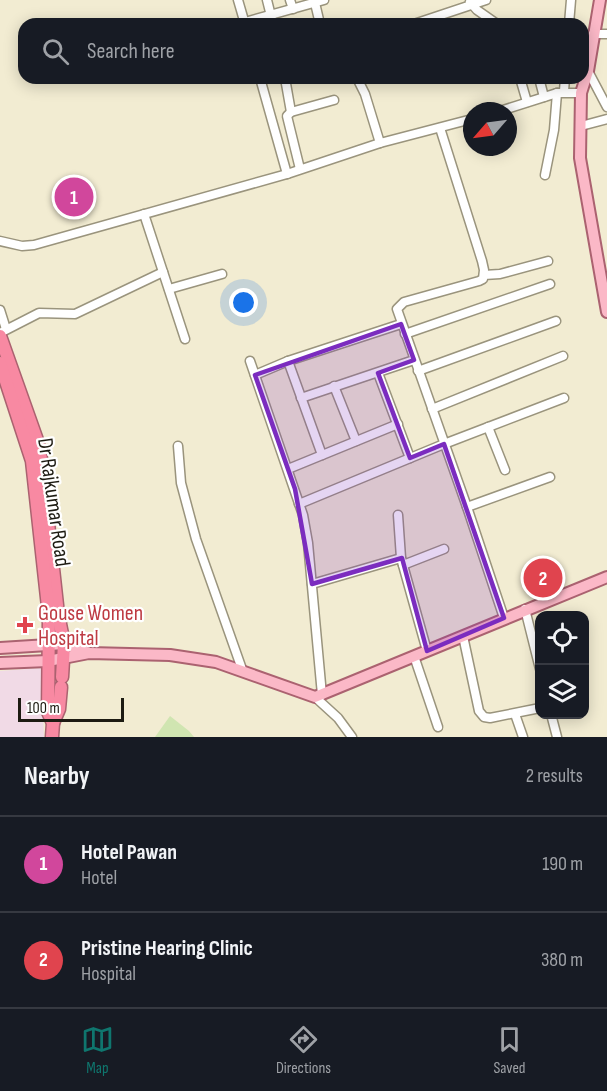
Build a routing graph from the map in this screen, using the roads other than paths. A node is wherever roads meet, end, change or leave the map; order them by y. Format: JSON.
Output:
{"nodes":[{"id":1,"x":238,"y":0,"type":"edge"},
{"id":2,"x":267,"y":0,"type":"edge"},
{"id":3,"x":486,"y":0,"type":"edge"},
{"id":4,"x":571,"y":0,"type":"edge"},
{"id":5,"x":600,"y":0,"type":"edge"},
{"id":6,"x":319,"y":1,"type":"edge"},
{"id":7,"x":470,"y":3,"type":"edge"},
{"id":8,"x":291,"y":4,"type":"edge"},
{"id":9,"x":243,"y":18,"type":"edge"},
{"id":10,"x":272,"y":18,"type":"edge"},
{"id":11,"x":273,"y":18,"type":"edge"},
{"id":12,"x":320,"y":18,"type":"edge"},
{"id":13,"x":430,"y":18,"type":"edge"},
{"id":14,"x":489,"y":18,"type":"edge"},
{"id":15,"x":569,"y":18,"type":"edge"},
{"id":16,"x":593,"y":34,"type":"junction"},
{"id":17,"x":607,"y":34,"type":"edge"},
{"id":18,"x":589,"y":64,"type":"edge"},
{"id":19,"x":589,"y":73,"type":"edge"},
{"id":20,"x":262,"y":84,"type":"edge"},
{"id":21,"x":286,"y":84,"type":"edge"},
{"id":22,"x":360,"y":84,"type":"edge"},
{"id":23,"x":522,"y":84,"type":"edge"},
{"id":24,"x":541,"y":84,"type":"edge"},
{"id":25,"x":563,"y":84,"type":"edge"},
{"id":26,"x":584,"y":84,"type":"edge"},
{"id":27,"x":560,"y":92,"type":"junction"},
{"id":28,"x":581,"y":93,"type":"junction"},
{"id":29,"x":544,"y":97,"type":"junction"},
{"id":30,"x":334,"y":100,"type":"dead end"},
{"id":31,"x":527,"y":102,"type":"junction"},
{"id":32,"x":517,"y":105,"type":"edge"},
{"id":33,"x":607,"y":107,"type":"edge"},
{"id":34,"x":291,"y":112,"type":"junction"},
{"id":35,"x":607,"y":119,"type":"edge"},
{"id":36,"x":463,"y":122,"type":"edge"},
{"id":37,"x":580,"y":126,"type":"junction"},
{"id":38,"x":441,"y":128,"type":"junction"},
{"id":39,"x":380,"y":143,"type":"junction"},
{"id":40,"x":300,"y":169,"type":"junction"},
{"id":41,"x":287,"y":174,"type":"junction"},
{"id":42,"x":545,"y":175,"type":"dead end"},
{"id":43,"x":144,"y":214,"type":"junction"},
{"id":44,"x":0,"y":241,"type":"edge"},
{"id":45,"x":602,"y":257,"type":"edge"},
{"id":46,"x":548,"y":261,"type":"dead end"},
{"id":47,"x":163,"y":272,"type":"junction"},
{"id":48,"x":222,"y":274,"type":"dead end"},
{"id":49,"x":484,"y":275,"type":"junction"},
{"id":50,"x":550,"y":284,"type":"dead end"},
{"id":51,"x":169,"y":289,"type":"junction"},
{"id":52,"x":0,"y":310,"type":"edge"},
{"id":53,"x":607,"y":312,"type":"edge"},
{"id":54,"x":556,"y":321,"type":"dead end"},
{"id":55,"x":401,"y":324,"type":"junction"},
{"id":56,"x":2,"y":332,"type":"edge"},
{"id":57,"x":405,"y":334,"type":"junction"},
{"id":58,"x":185,"y":339,"type":"dead end"},
{"id":59,"x":563,"y":356,"type":"dead end"},
{"id":60,"x":414,"y":360,"type":"junction"},
{"id":61,"x":250,"y":361,"type":"dead end"},
{"id":62,"x":288,"y":362,"type":"junction"},
{"id":63,"x":0,"y":363,"type":"edge"},
{"id":64,"x":418,"y":370,"type":"junction"},
{"id":65,"x":378,"y":373,"type":"junction"},
{"id":66,"x":255,"y":375,"type":"junction"},
{"id":67,"x":334,"y":386,"type":"junction"},
{"id":68,"x":301,"y":398,"type":"junction"},
{"id":69,"x":564,"y":398,"type":"dead end"},
{"id":70,"x":432,"y":409,"type":"junction"},
{"id":71,"x":398,"y":424,"type":"junction"},
{"id":72,"x":488,"y":427,"type":"junction"},
{"id":73,"x":356,"y":441,"type":"junction"},
{"id":74,"x":444,"y":444,"type":"junction"},
{"id":75,"x":178,"y":446,"type":"dead end"},
{"id":76,"x":322,"y":455,"type":"junction"},
{"id":77,"x":410,"y":458,"type":"junction"},
{"id":78,"x":288,"y":470,"type":"junction"},
{"id":79,"x":505,"y":470,"type":"dead end"},
{"id":80,"x":550,"y":477,"type":"dead end"},
{"id":81,"x":299,"y":504,"type":"junction"},
{"id":82,"x":467,"y":507,"type":"junction"},
{"id":83,"x":398,"y":516,"type":"dead end"},
{"id":84,"x":444,"y":549,"type":"dead end"},
{"id":85,"x":402,"y":562,"type":"junction"},
{"id":86,"x":607,"y":577,"type":"edge"},
{"id":87,"x":312,"y":584,"type":"junction"},
{"id":88,"x":525,"y":609,"type":"junction"},
{"id":89,"x":53,"y":615,"type":"junction"},
{"id":90,"x":504,"y":618,"type":"junction"},
{"id":91,"x":463,"y":636,"type":"junction"},
{"id":92,"x":64,"y":644,"type":"junction"},
{"id":93,"x":48,"y":646,"type":"junction"},
{"id":94,"x":0,"y":648,"type":"edge"},
{"id":95,"x":427,"y":651,"type":"junction"},
{"id":96,"x":89,"y":653,"type":"junction"},
{"id":97,"x":414,"y":656,"type":"junction"},
{"id":98,"x":63,"y":659,"type":"junction"},
{"id":99,"x":48,"y":661,"type":"junction"},
{"id":100,"x":0,"y":663,"type":"edge"},
{"id":101,"x":539,"y":665,"type":"edge"},
{"id":102,"x":243,"y":672,"type":"junction"},
{"id":103,"x":319,"y":696,"type":"junction"},
{"id":104,"x":535,"y":709,"type":"edge"},
{"id":105,"x":515,"y":714,"type":"junction"},
{"id":106,"x":552,"y":719,"type":"edge"},
{"id":107,"x":52,"y":723,"type":"junction"},
{"id":108,"x":438,"y":727,"type":"dead end"},
{"id":109,"x":52,"y":737,"type":"edge"},
{"id":110,"x":352,"y":737,"type":"edge"},
{"id":111,"x":523,"y":737,"type":"edge"},
{"id":112,"x":557,"y":737,"type":"edge"}],
"edges":[{"from":1,"to":9,"type":"street"},
{"from":2,"to":10,"type":"street"},
{"from":3,"to":7,"type":"street"},
{"from":4,"to":15,"type":"street"},
{"from":5,"to":16,"type":"main road"},
{"from":6,"to":8,"type":"street"},
{"from":6,"to":12,"type":"street"},
{"from":7,"to":13,"type":"street"},
{"from":7,"to":14,"type":"street"},
{"from":8,"to":11,"type":"street"},
{"from":16,"to":17,"type":"street"},
{"from":16,"to":18,"type":"main road"},
{"from":19,"to":33,"type":"street"},
{"from":20,"to":41,"type":"street"},
{"from":21,"to":34,"type":"street"},
{"from":22,"to":39,"type":"street"},
{"from":23,"to":31,"type":"street"},
{"from":24,"to":29,"type":"street"},
{"from":25,"to":27,"type":"street"},
{"from":26,"to":28,"type":"main road"},
{"from":27,"to":28,"type":"street"},
{"from":27,"to":29,"type":"street"},
{"from":27,"to":42,"type":"street"},
{"from":28,"to":37,"type":"main road"},
{"from":29,"to":31,"type":"street"},
{"from":30,"to":34,"type":"street"},
{"from":31,"to":32,"type":"street"},
{"from":34,"to":40,"type":"street"},
{"from":35,"to":37,"type":"street"},
{"from":36,"to":38,"type":"street"},
{"from":37,"to":45,"type":"main road"},
{"from":38,"to":39,"type":"street"},
{"from":38,"to":49,"type":"street"},
{"from":39,"to":40,"type":"street"},
{"from":40,"to":41,"type":"street"},
{"from":41,"to":43,"type":"street"},
{"from":43,"to":44,"type":"street"},
{"from":43,"to":47,"type":"street"},
{"from":45,"to":53,"type":"main road"},
{"from":46,"to":49,"type":"street"},
{"from":47,"to":51,"type":"street"},
{"from":47,"to":56,"type":"street"},
{"from":48,"to":51,"type":"street"},
{"from":49,"to":55,"type":"street"},
{"from":50,"to":57,"type":"street"},
{"from":51,"to":58,"type":"street"},
{"from":52,"to":56,"type":"street"},
{"from":54,"to":64,"type":"street"},
{"from":55,"to":57,"type":"street"},
{"from":55,"to":62,"type":"street"},
{"from":56,"to":89,"type":"highway","name":"Dr Rajkumar Road"},
{"from":57,"to":60,"type":"street"},
{"from":59,"to":70,"type":"street"},
{"from":60,"to":64,"type":"street"},
{"from":60,"to":65,"type":"street"},
{"from":61,"to":66,"type":"street"},
{"from":62,"to":66,"type":"street"},
{"from":62,"to":68,"type":"street"},
{"from":63,"to":89,"type":"highway","name":"Dr Rajkumar Road"},
{"from":64,"to":70,"type":"street"},
{"from":65,"to":67,"type":"street"},
{"from":65,"to":71,"type":"street"},
{"from":66,"to":78,"type":"street"},
{"from":67,"to":68,"type":"street"},
{"from":67,"to":73,"type":"street"},
{"from":68,"to":76,"type":"street"},
{"from":69,"to":72,"type":"street"},
{"from":70,"to":74,"type":"street"},
{"from":71,"to":73,"type":"street"},
{"from":71,"to":77,"type":"street"},
{"from":72,"to":74,"type":"street"},
{"from":72,"to":79,"type":"street"},
{"from":73,"to":76,"type":"street"},
{"from":74,"to":77,"type":"street"},
{"from":74,"to":82,"type":"street"},
{"from":75,"to":102,"type":"street"},
{"from":76,"to":78,"type":"street"},
{"from":77,"to":81,"type":"street"},
{"from":78,"to":81,"type":"street"},
{"from":80,"to":82,"type":"street"},
{"from":81,"to":87,"type":"street"},
{"from":82,"to":90,"type":"street"},
{"from":83,"to":85,"type":"street"},
{"from":84,"to":85,"type":"street"},
{"from":85,"to":87,"type":"street"},
{"from":85,"to":95,"type":"street"},
{"from":86,"to":88,"type":"main road"},
{"from":87,"to":103,"type":"street"},
{"from":88,"to":90,"type":"main road"},
{"from":88,"to":101,"type":"street"},
{"from":89,"to":92,"type":"highway","name":"Dr Rajkumar Road"},
{"from":89,"to":93,"type":"highway","name":"Dr Rajkumar Road"},
{"from":90,"to":91,"type":"main road"},
{"from":91,"to":95,"type":"main road"},
{"from":91,"to":105,"type":"street"},
{"from":92,"to":93,"type":"main road"},
{"from":92,"to":96,"type":"main road"},
{"from":92,"to":98,"type":"highway","name":"Dr Rajkumar Road"},
{"from":93,"to":94,"type":"main road"},
{"from":93,"to":99,"type":"highway","name":"Dr Rajkumar Road"},
{"from":95,"to":97,"type":"main road"},
{"from":96,"to":98,"type":"main road"},
{"from":96,"to":102,"type":"main road"},
{"from":97,"to":103,"type":"main road"},
{"from":97,"to":108,"type":"street"},
{"from":98,"to":99,"type":"main road"},
{"from":98,"to":107,"type":"highway","name":"Dr Rajkumar Road"},
{"from":99,"to":100,"type":"main road"},
{"from":99,"to":107,"type":"highway","name":"Dr Rajkumar Road"},
{"from":102,"to":103,"type":"main road"},
{"from":103,"to":110,"type":"street"},
{"from":104,"to":105,"type":"street"},
{"from":105,"to":111,"type":"street"},
{"from":106,"to":112,"type":"street"},
{"from":107,"to":109,"type":"highway","name":"Dr Rajkumar Road"}]}
